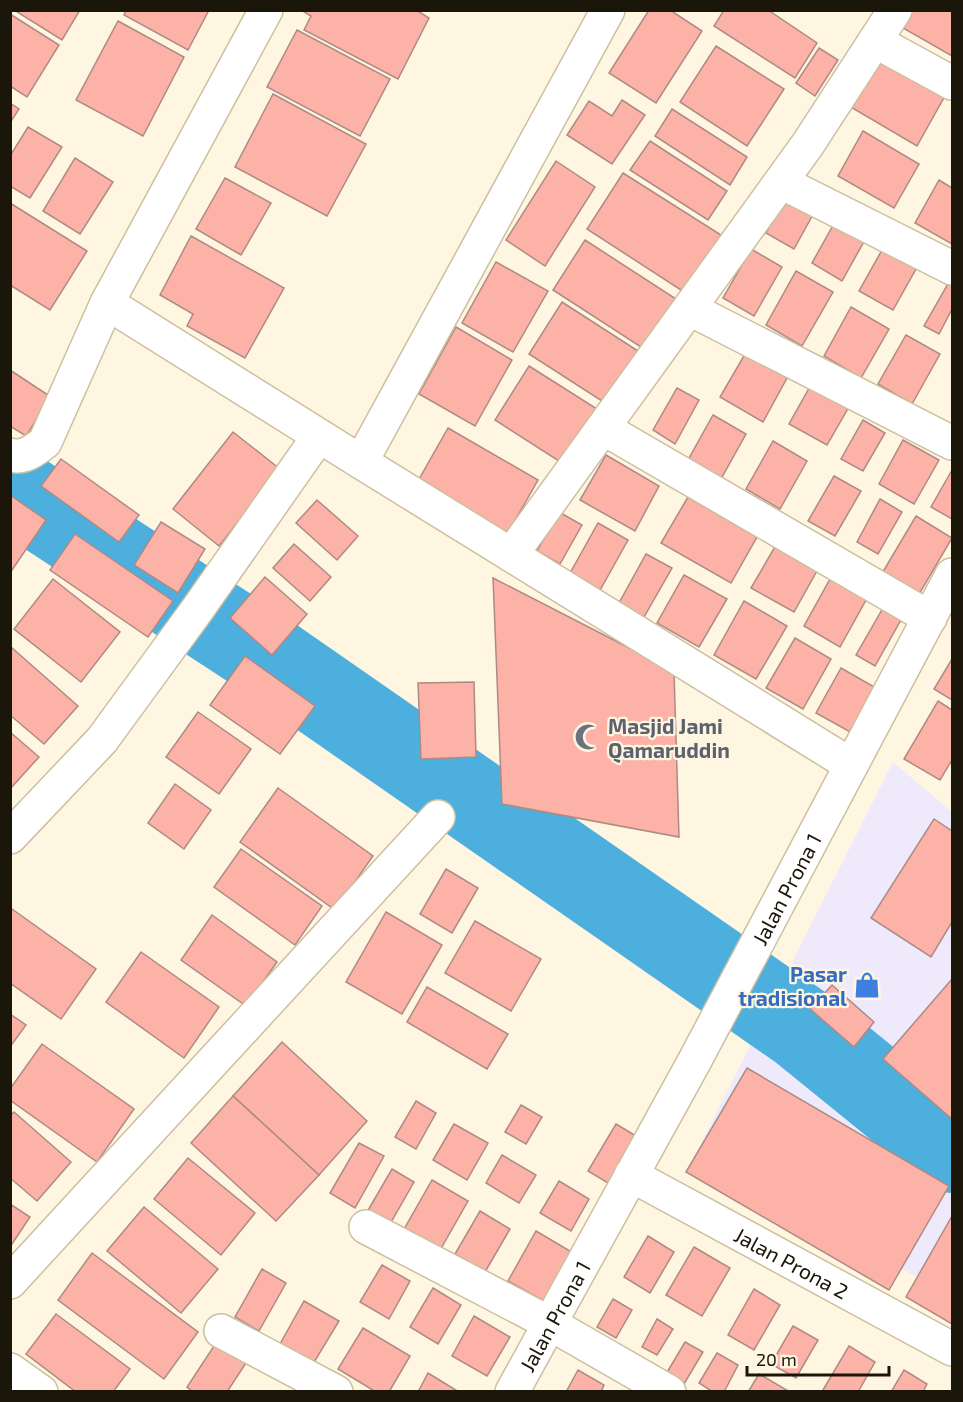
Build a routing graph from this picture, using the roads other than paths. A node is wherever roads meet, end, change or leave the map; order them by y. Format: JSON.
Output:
{"nodes":[{"id":1,"x":266,"y":10,"type":"edge"},
{"id":2,"x":608,"y":10,"type":"edge"},
{"id":3,"x":895,"y":10,"type":"edge"},
{"id":4,"x":875,"y":41,"type":"junction"},
{"id":5,"x":952,"y":83,"type":"edge"},
{"id":6,"x":781,"y":182,"type":"junction"},
{"id":7,"x":952,"y":267,"type":"edge"},
{"id":8,"x":107,"y":303,"type":"junction"},
{"id":9,"x":690,"y":309,"type":"junction"},
{"id":10,"x":603,"y":428,"type":"junction"},
{"id":11,"x":319,"y":436,"type":"junction"},
{"id":12,"x":952,"y":443,"type":"edge"},
{"id":13,"x":10,"y":455,"type":"edge"},
{"id":14,"x":361,"y":462,"type":"junction"},
{"id":15,"x":511,"y":555,"type":"junction"},
{"id":16,"x":943,"y":602,"type":"edge"},
{"id":17,"x":851,"y":765,"type":"junction"},
{"id":18,"x":438,"y":817,"type":"dead end"},
{"id":19,"x":10,"y":837,"type":"edge"},
{"id":20,"x":631,"y":1175,"type":"junction"},
{"id":21,"x":366,"y":1227,"type":"dead end"},
{"id":22,"x":10,"y":1282,"type":"edge"},
{"id":23,"x":549,"y":1323,"type":"junction"},
{"id":24,"x":221,"y":1331,"type":"dead end"},
{"id":25,"x":952,"y":1349,"type":"edge"},
{"id":26,"x":10,"y":1370,"type":"edge"},
{"id":27,"x":41,"y":1392,"type":"edge"},
{"id":28,"x":336,"y":1392,"type":"edge"},
{"id":29,"x":512,"y":1392,"type":"edge"},
{"id":30,"x":669,"y":1392,"type":"edge"}],
"edges":[{"from":1,"to":8,"type":"street"},
{"from":2,"to":14,"type":"street"},
{"from":3,"to":4,"type":"street"},
{"from":4,"to":5,"type":"street"},
{"from":4,"to":6,"type":"street"},
{"from":6,"to":7,"type":"street"},
{"from":6,"to":9,"type":"street"},
{"from":8,"to":11,"type":"street"},
{"from":8,"to":13,"type":"street"},
{"from":9,"to":10,"type":"street"},
{"from":9,"to":12,"type":"street"},
{"from":10,"to":15,"type":"street"},
{"from":10,"to":16,"type":"street"},
{"from":11,"to":14,"type":"street"},
{"from":11,"to":19,"type":"street"},
{"from":14,"to":15,"type":"street"},
{"from":15,"to":17,"type":"street"},
{"from":16,"to":17,"type":"street","name":"Jalan Prona 1"},
{"from":17,"to":20,"type":"street","name":"Jalan Prona 1"},
{"from":18,"to":22,"type":"street"},
{"from":20,"to":23,"type":"street","name":"Jalan Prona 1"},
{"from":20,"to":25,"type":"street","name":"Jalan Prona 2"},
{"from":21,"to":23,"type":"street"},
{"from":23,"to":29,"type":"street","name":"Jalan Prona 1"},
{"from":23,"to":30,"type":"street"},
{"from":24,"to":28,"type":"street"},
{"from":26,"to":27,"type":"street"}]}
